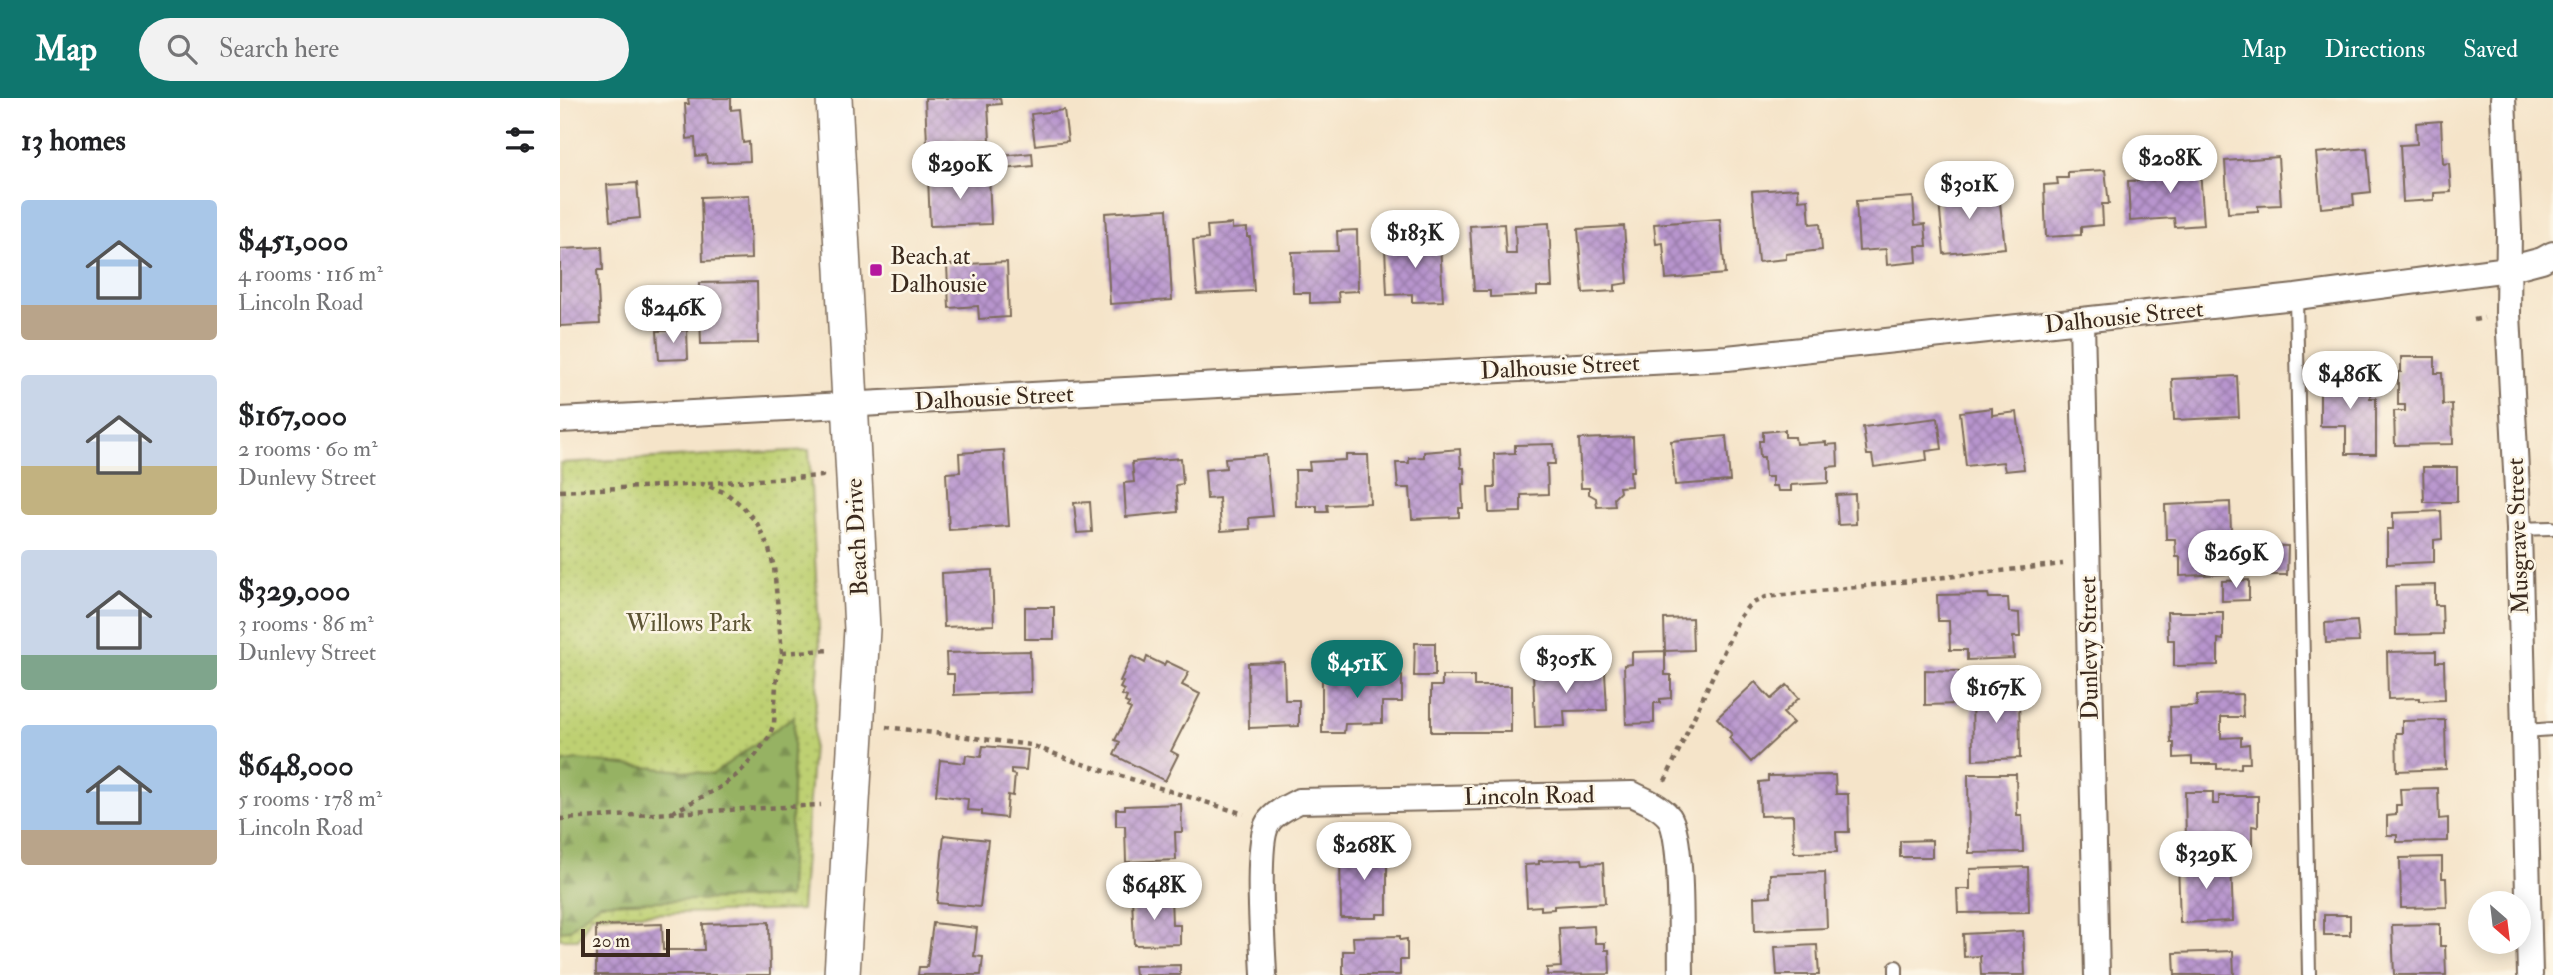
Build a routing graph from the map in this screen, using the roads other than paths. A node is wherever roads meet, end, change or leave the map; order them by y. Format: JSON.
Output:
{"nodes":[{"id":1,"x":834,"y":98,"type":"edge"},
{"id":2,"x":2503,"y":98,"type":"edge"},
{"id":3,"x":2553,"y":254,"type":"edge"},
{"id":4,"x":2508,"y":269,"type":"junction"},
{"id":5,"x":2296,"y":298,"type":"junction"},
{"id":6,"x":2082,"y":322,"type":"junction"},
{"id":7,"x":850,"y":406,"type":"junction"},
{"id":8,"x":560,"y":420,"type":"edge"},
{"id":9,"x":2553,"y":528,"type":"edge"},
{"id":10,"x":2519,"y":529,"type":"junction"},
{"id":11,"x":2553,"y":729,"type":"edge"},
{"id":12,"x":2525,"y":731,"type":"junction"},
{"id":13,"x":842,"y":975,"type":"edge"},
{"id":14,"x":1264,"y":975,"type":"edge"},
{"id":15,"x":1681,"y":975,"type":"edge"},
{"id":16,"x":2097,"y":975,"type":"edge"},
{"id":17,"x":2309,"y":975,"type":"edge"},
{"id":18,"x":2530,"y":975,"type":"edge"}],
"edges":[{"from":1,"to":7,"type":"main road","name":"Beach Drive"},
{"from":2,"to":4,"type":"street","name":"Musgrave Street"},
{"from":3,"to":4,"type":"street","name":"Dalhousie Street"},
{"from":4,"to":5,"type":"street","name":"Dalhousie Street"},
{"from":4,"to":10,"type":"street","name":"Musgrave Street"},
{"from":5,"to":6,"type":"street","name":"Dalhousie Street"},
{"from":5,"to":17,"type":"lane"},
{"from":6,"to":7,"type":"street","name":"Dalhousie Street"},
{"from":6,"to":16,"type":"street","name":"Dunlevy Street"},
{"from":7,"to":8,"type":"street","name":"Dalhousie Street"},
{"from":7,"to":13,"type":"main road","name":"Beach Drive"},
{"from":9,"to":10,"type":"lane"},
{"from":10,"to":12,"type":"street","name":"Musgrave Street"},
{"from":11,"to":12,"type":"lane"},
{"from":12,"to":18,"type":"street","name":"Musgrave Street"},
{"from":14,"to":15,"type":"street","name":"Lincoln Road"}]}
